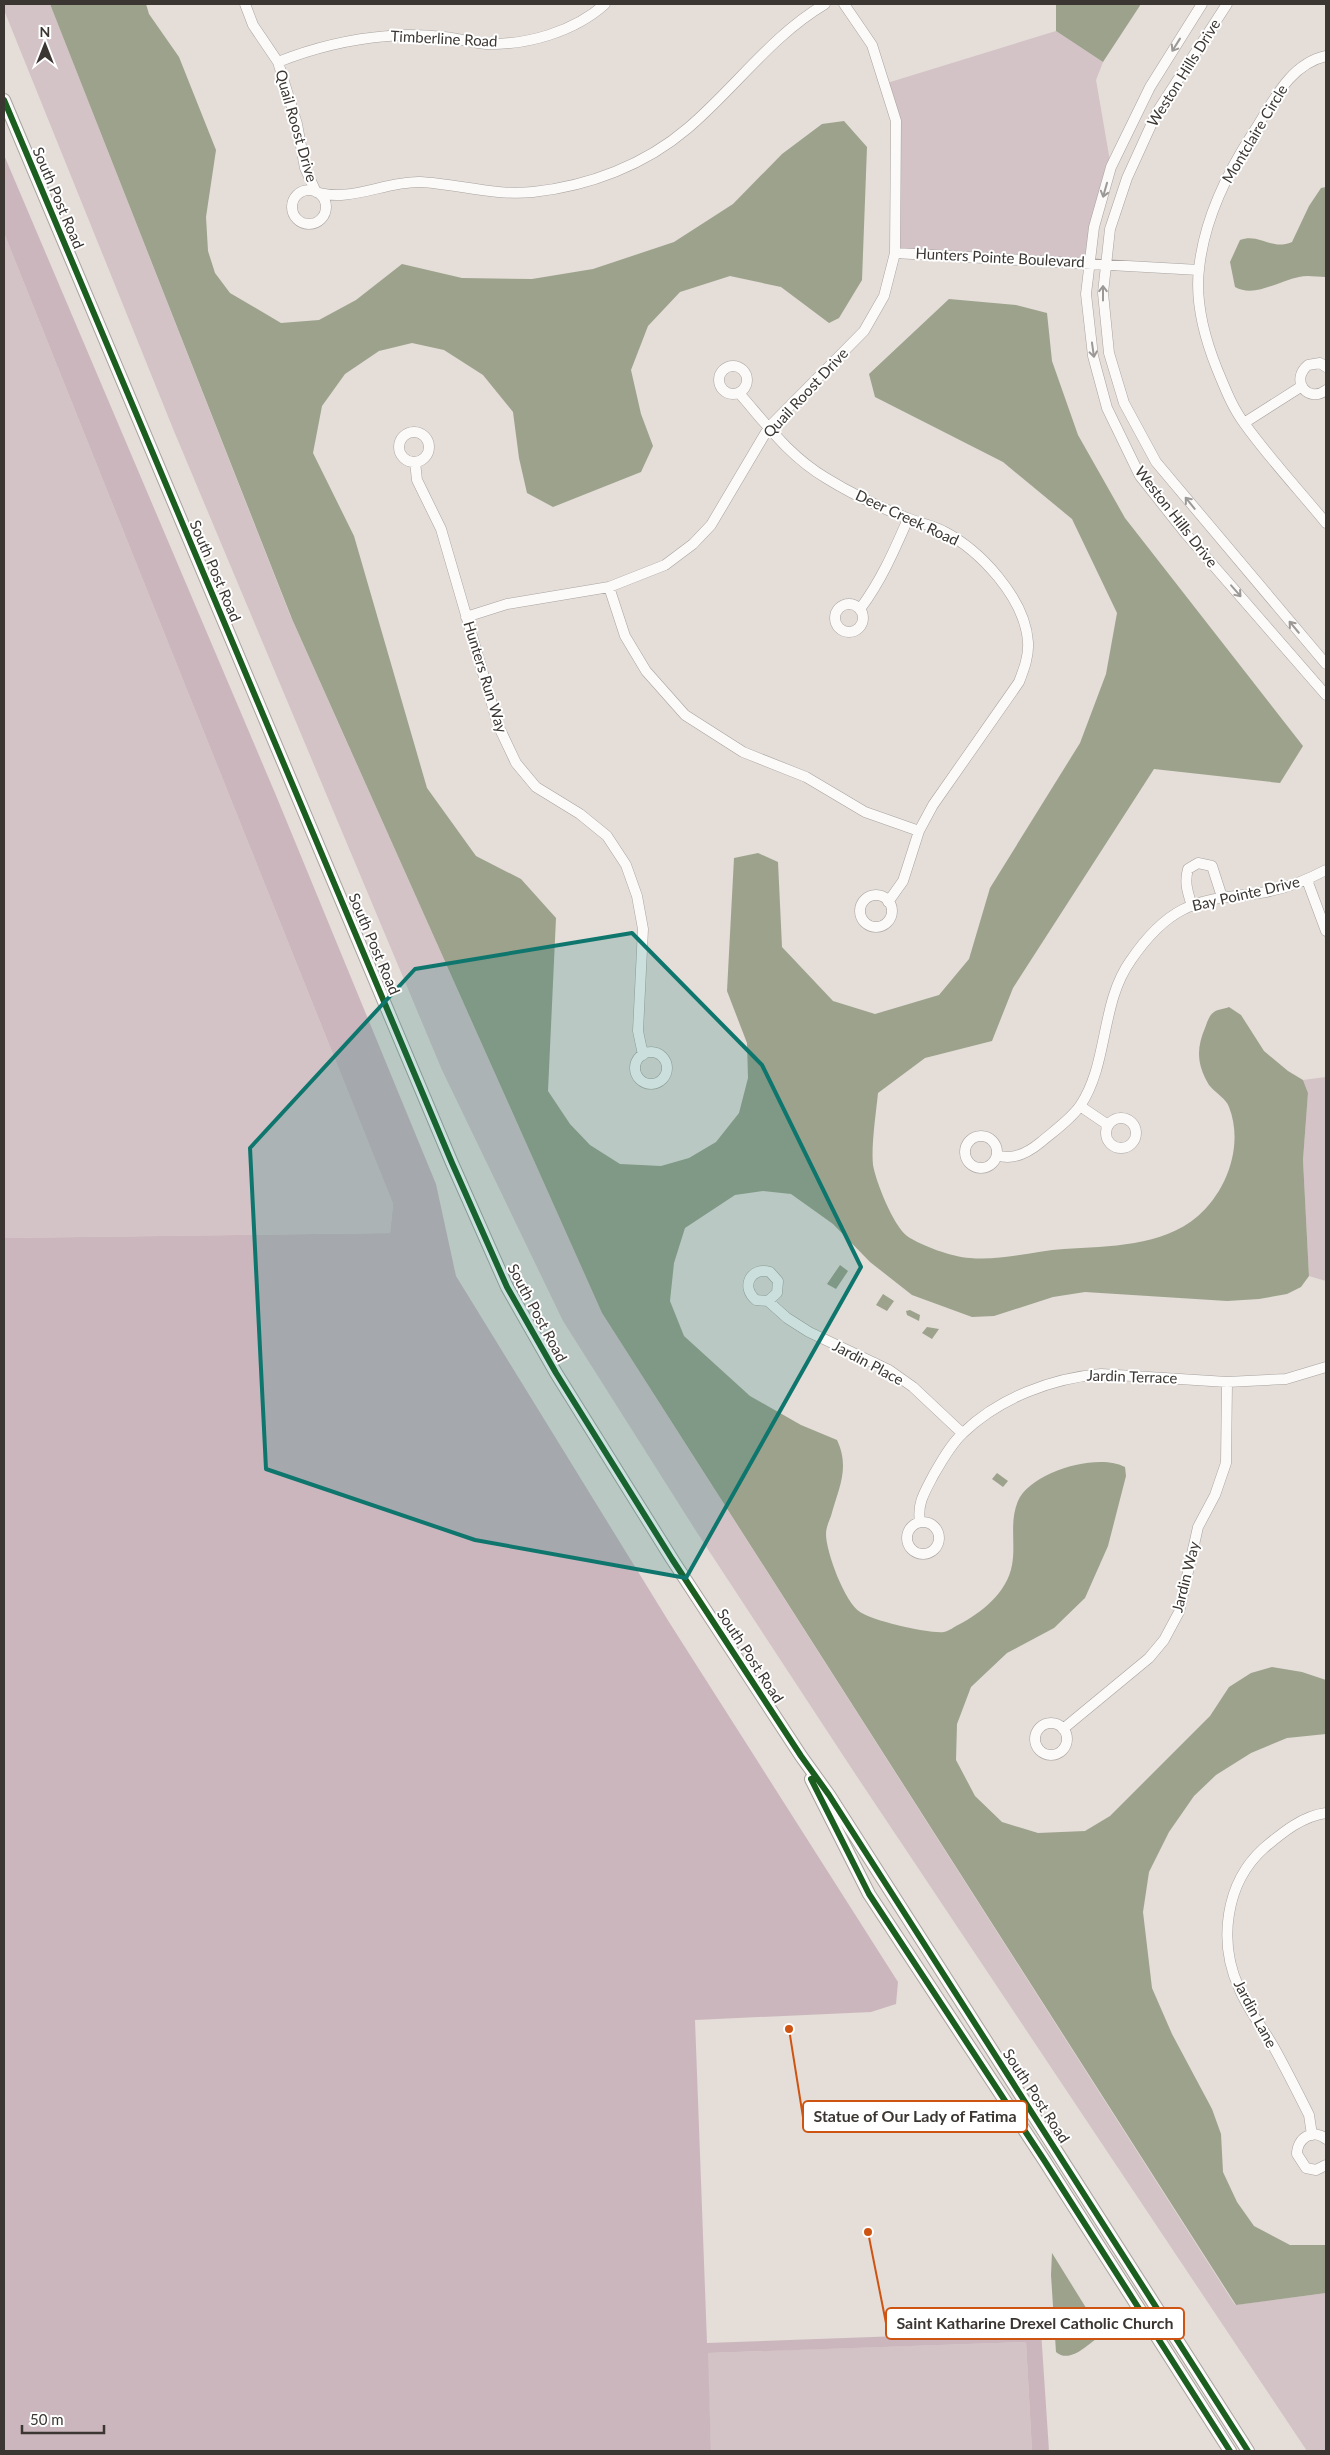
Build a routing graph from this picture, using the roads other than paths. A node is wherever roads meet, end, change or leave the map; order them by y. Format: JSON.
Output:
{"nodes":[{"id":1,"x":245,"y":4,"type":"edge"},
{"id":2,"x":605,"y":4,"type":"edge"},
{"id":3,"x":825,"y":4,"type":"edge"},
{"id":4,"x":844,"y":4,"type":"edge"},
{"id":5,"x":1202,"y":4,"type":"edge"},
{"id":6,"x":1227,"y":4,"type":"edge"},
{"id":7,"x":1326,"y":56,"type":"edge"},
{"id":8,"x":278,"y":62,"type":"junction"},
{"id":9,"x":4,"y":100,"type":"edge"},
{"id":10,"x":895,"y":253,"type":"junction"},
{"id":11,"x":1090,"y":263,"type":"junction"},
{"id":12,"x":1106,"y":265,"type":"junction"},
{"id":13,"x":1198,"y":270,"type":"junction"},
{"id":14,"x":1326,"y":367,"type":"edge"},
{"id":15,"x":1302,"y":386,"type":"junction"},
{"id":16,"x":1326,"y":390,"type":"edge"},
{"id":17,"x":739,"y":393,"type":"dead end"},
{"id":18,"x":1244,"y":423,"type":"junction"},
{"id":19,"x":769,"y":427,"type":"junction"},
{"id":20,"x":415,"y":462,"type":"dead end"},
{"id":21,"x":908,"y":519,"type":"junction"},
{"id":22,"x":1326,"y":523,"type":"edge"},
{"id":23,"x":609,"y":587,"type":"junction"},
{"id":24,"x":860,"y":609,"type":"dead end"},
{"id":25,"x":466,"y":617,"type":"junction"},
{"id":26,"x":1326,"y":664,"type":"edge"},
{"id":27,"x":1326,"y":695,"type":"edge"},
{"id":28,"x":919,"y":831,"type":"junction"},
{"id":29,"x":1326,"y":870,"type":"edge"},
{"id":30,"x":1307,"y":880,"type":"junction"},
{"id":31,"x":1222,"y":897,"type":"junction"},
{"id":32,"x":888,"y":902,"type":"dead end"},
{"id":33,"x":1192,"y":906,"type":"junction"},
{"id":34,"x":1326,"y":931,"type":"edge"},
{"id":35,"x":643,"y":1055,"type":"dead end"},
{"id":36,"x":1080,"y":1106,"type":"junction"},
{"id":37,"x":1108,"y":1124,"type":"dead end"},
{"id":38,"x":997,"y":1155,"type":"dead end"},
{"id":39,"x":768,"y":1301,"type":"dead end"},
{"id":40,"x":1326,"y":1367,"type":"edge"},
{"id":41,"x":1227,"y":1382,"type":"junction"},
{"id":42,"x":962,"y":1433,"type":"junction"},
{"id":43,"x":920,"y":1522,"type":"dead end"},
{"id":44,"x":1063,"y":1728,"type":"dead end"},
{"id":45,"x":801,"y":1756,"type":"junction"},
{"id":46,"x":1326,"y":1814,"type":"edge"},
{"id":47,"x":981,"y":2034,"type":"junction"},
{"id":48,"x":966,"y":2043,"type":"junction"},
{"id":49,"x":1312,"y":2135,"type":"junction"},
{"id":50,"x":1326,"y":2139,"type":"edge"},
{"id":51,"x":1326,"y":2165,"type":"edge"},
{"id":52,"x":1230,"y":2451,"type":"edge"},
{"id":53,"x":1248,"y":2451,"type":"edge"}],
"edges":[{"from":1,"to":8,"type":"street","name":"Quail Roost Drive"},
{"from":2,"to":8,"type":"street","name":"Timberline Road"},
{"from":3,"to":8,"type":"street","name":"Quail Roost Drive"},
{"from":4,"to":10,"type":"street","name":"Quail Roost Drive"},
{"from":5,"to":11,"type":"street","name":"Weston Hills Drive","one_way":true},
{"from":6,"to":12,"type":"street","name":"Weston Hills Drive"},
{"from":7,"to":13,"type":"street","name":"Montclaire Circle"},
{"from":9,"to":45,"type":"street","name":"South Post Road"},
{"from":10,"to":11,"type":"street","name":"Hunters Pointe Boulevard"},
{"from":10,"to":19,"type":"street","name":"Quail Roost Drive"},
{"from":11,"to":12,"type":"street","name":"Hunters Pointe Boulevard"},
{"from":11,"to":27,"type":"street","name":"Weston Hills Drive","one_way":true},
{"from":12,"to":13,"type":"street","name":"Hunters Pointe Boulevard"},
{"from":26,"to":12,"type":"street","name":"Weston Hills Drive","one_way":true},
{"from":13,"to":18,"type":"street","name":"Montclaire Circle"},
{"from":14,"to":15,"type":"street"},
{"from":15,"to":16,"type":"street"},
{"from":15,"to":18,"type":"street"},
{"from":17,"to":19,"type":"street","name":"Deer Creek Road"},
{"from":18,"to":22,"type":"street","name":"Montclaire Circle"},
{"from":19,"to":21,"type":"street","name":"Deer Creek Road"},
{"from":19,"to":23,"type":"street","name":"Quail Roost Drive"},
{"from":20,"to":25,"type":"street","name":"Hunters Run Way"},
{"from":21,"to":24,"type":"street"},
{"from":21,"to":28,"type":"street","name":"Deer Creek Road"},
{"from":23,"to":25,"type":"street","name":"Quail Roost Drive"},
{"from":23,"to":28,"type":"street"},
{"from":25,"to":35,"type":"street","name":"Hunters Run Way"},
{"from":28,"to":32,"type":"street","name":"Deer Creek Road"},
{"from":29,"to":30,"type":"street","name":"Bay Pointe Drive"},
{"from":30,"to":31,"type":"street","name":"Bay Pointe Drive"},
{"from":30,"to":34,"type":"street"},
{"from":31,"to":33,"type":"street","name":"Bay Pointe Drive"},
{"from":31,"to":33,"type":"street"},
{"from":33,"to":36,"type":"street","name":"Bay Pointe Drive"},
{"from":36,"to":37,"type":"street"},
{"from":36,"to":38,"type":"street","name":"Bay Pointe Drive"},
{"from":39,"to":42,"type":"street","name":"Jardin Place"},
{"from":40,"to":41,"type":"street","name":"Jardin Terrace"},
{"from":41,"to":42,"type":"street","name":"Jardin Terrace"},
{"from":41,"to":44,"type":"street","name":"Jardin Way"},
{"from":42,"to":43,"type":"street","name":"Jardin Terrace"},
{"from":45,"to":47,"type":"street","name":"South Post Road"},
{"from":45,"to":48,"type":"street","name":"South Post Road"},
{"from":46,"to":49,"type":"street","name":"Jardin Lane"},
{"from":47,"to":48,"type":"street"},
{"from":47,"to":53,"type":"street","name":"South Post Road"},
{"from":48,"to":52,"type":"street","name":"South Post Road"},
{"from":49,"to":50,"type":"street"},
{"from":49,"to":51,"type":"street"}]}
